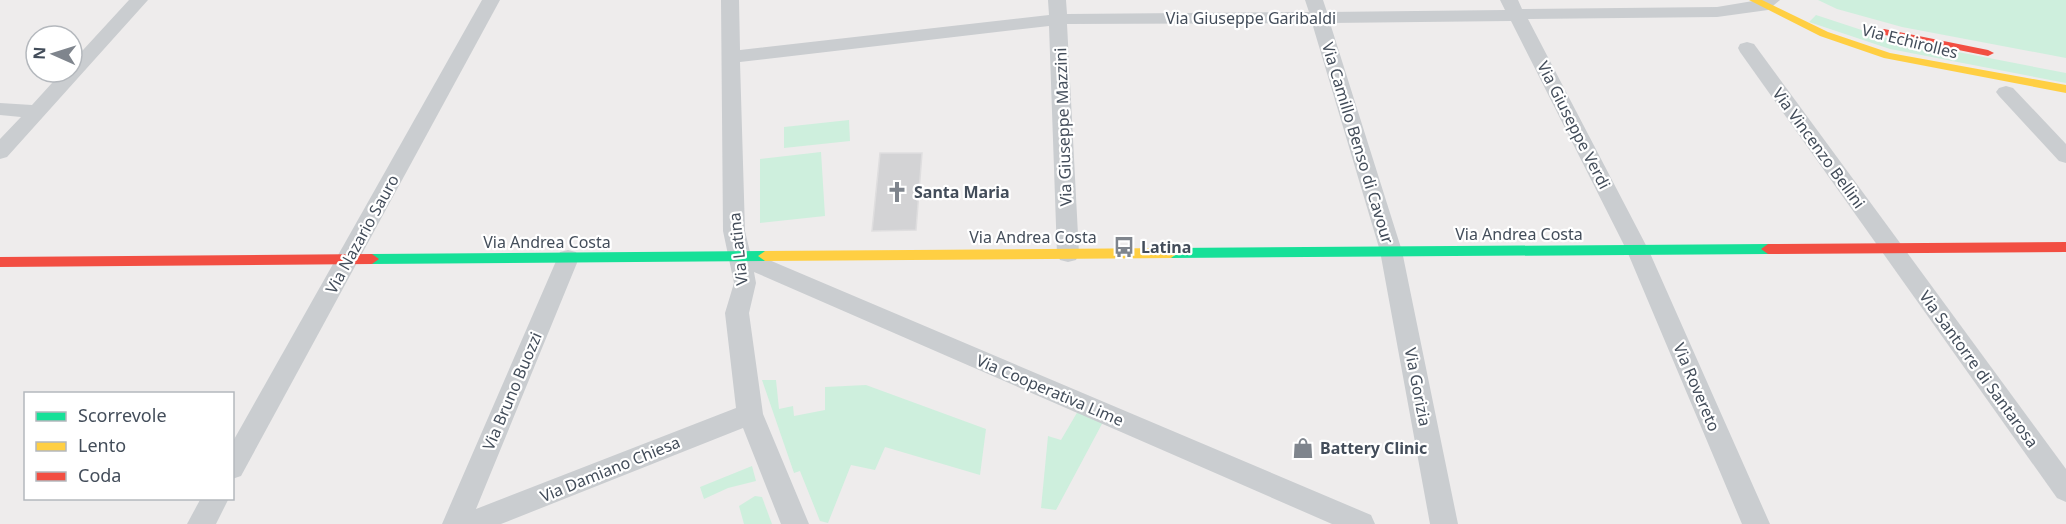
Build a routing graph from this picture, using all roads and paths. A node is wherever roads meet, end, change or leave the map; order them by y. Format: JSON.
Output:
{"nodes":[{"id":1,"x":139,"y":0,"type":"edge"},
{"id":2,"x":491,"y":0,"type":"edge"},
{"id":3,"x":730,"y":0,"type":"edge"},
{"id":4,"x":1692,"y":0,"type":"edge"},
{"id":5,"x":1762,"y":2,"type":"edge"},
{"id":6,"x":1513,"y":8,"type":"edge"},
{"id":7,"x":1058,"y":9,"type":"edge"},
{"id":8,"x":1317,"y":9,"type":"edge"},
{"id":9,"x":1706,"y":12,"type":"junction"},
{"id":10,"x":1867,"y":28,"type":"dead end"},
{"id":11,"x":1747,"y":48,"type":"dead end"},
{"id":12,"x":1997,"y":55,"type":"dead end"},
{"id":13,"x":731,"y":57,"type":"junction"},
{"id":14,"x":2066,"y":89,"type":"edge"},
{"id":15,"x":2006,"y":93,"type":"dead end"},
{"id":16,"x":0,"y":109,"type":"edge"},
{"id":17,"x":37,"y":112,"type":"junction"},
{"id":18,"x":0,"y":152,"type":"edge"},
{"id":19,"x":2066,"y":156,"type":"edge"},
{"id":20,"x":1892,"y":247,"type":"junction"},
{"id":21,"x":2066,"y":247,"type":"edge"},
{"id":22,"x":1391,"y":251,"type":"junction"},
{"id":23,"x":1638,"y":251,"type":"junction"},
{"id":24,"x":1068,"y":254,"type":"junction"},
{"id":25,"x":739,"y":256,"type":"junction"},
{"id":26,"x":568,"y":258,"type":"junction"},
{"id":27,"x":348,"y":260,"type":"junction"},
{"id":28,"x":0,"y":262,"type":"edge"},
{"id":29,"x":750,"y":414,"type":"junction"},
{"id":30,"x":234,"y":464,"type":"edge"},
{"id":31,"x":2066,"y":490,"type":"edge"},
{"id":32,"x":215,"y":500,"type":"edge"},
{"id":33,"x":201,"y":524,"type":"edge"},
{"id":34,"x":456,"y":524,"type":"edge"},
{"id":35,"x":470,"y":524,"type":"edge"},
{"id":36,"x":795,"y":524,"type":"edge"},
{"id":37,"x":1361,"y":524,"type":"edge"},
{"id":38,"x":1444,"y":524,"type":"edge"},
{"id":39,"x":1756,"y":524,"type":"edge"}],
"edges":[{"from":1,"to":17,"type":"street"},
{"from":2,"to":27,"type":"street","name":"Via Nazario Sauro"},
{"from":3,"to":13,"type":"street","name":"Via Latina"},
{"from":4,"to":9,"type":"street"},
{"from":5,"to":9,"type":"street","name":"Via Giuseppe Garibaldi"},
{"from":5,"to":14,"type":"street","name":"Via Echirolles"},
{"from":6,"to":8,"type":"street","name":"Via Giuseppe Garibaldi"},
{"from":6,"to":9,"type":"street","name":"Via Giuseppe Garibaldi"},
{"from":6,"to":23,"type":"street","name":"Via Giuseppe Verdi"},
{"from":7,"to":8,"type":"street","name":"Via Giuseppe Garibaldi"},
{"from":7,"to":13,"type":"street","name":"Via Giuseppe Garibaldi"},
{"from":7,"to":24,"type":"street","name":"Via Giuseppe Mazzini"},
{"from":8,"to":22,"type":"street","name":"Via Camillo Benso di Cavour"},
{"from":10,"to":12,"type":"street","name":"Via Echirolles"},
{"from":11,"to":20,"type":"street","name":"Via Vincenzo Bellini"},
{"from":13,"to":25,"type":"street","name":"Via Latina"},
{"from":15,"to":19,"type":"street"},
{"from":16,"to":17,"type":"street"},
{"from":17,"to":18,"type":"street"},
{"from":20,"to":21,"type":"street","name":"Via Andrea Costa"},
{"from":20,"to":23,"type":"street","name":"Via Andrea Costa"},
{"from":20,"to":31,"type":"street","name":"Via Santorre di Santarosa"},
{"from":22,"to":23,"type":"street","name":"Via Andrea Costa"},
{"from":22,"to":24,"type":"street","name":"Via Andrea Costa"},
{"from":22,"to":38,"type":"street","name":"Via Gorizia"},
{"from":23,"to":39,"type":"street","name":"Via Rovereto"},
{"from":24,"to":25,"type":"street","name":"Via Andrea Costa"},
{"from":25,"to":26,"type":"street","name":"Via Andrea Costa"},
{"from":25,"to":29,"type":"street","name":"Via Latina"},
{"from":25,"to":37,"type":"street","name":"Via Cooperativa Lime"},
{"from":26,"to":27,"type":"street","name":"Via Andrea Costa"},
{"from":26,"to":34,"type":"street","name":"Via Bruno Buozzi"},
{"from":27,"to":28,"type":"street","name":"Via Andrea Costa"},
{"from":27,"to":30,"type":"street","name":"Via Nazario Sauro"},
{"from":29,"to":35,"type":"street","name":"Via Damiano Chiesa"},
{"from":29,"to":36,"type":"street","name":"Via Latina"},
{"from":32,"to":33,"type":"street"}]}
